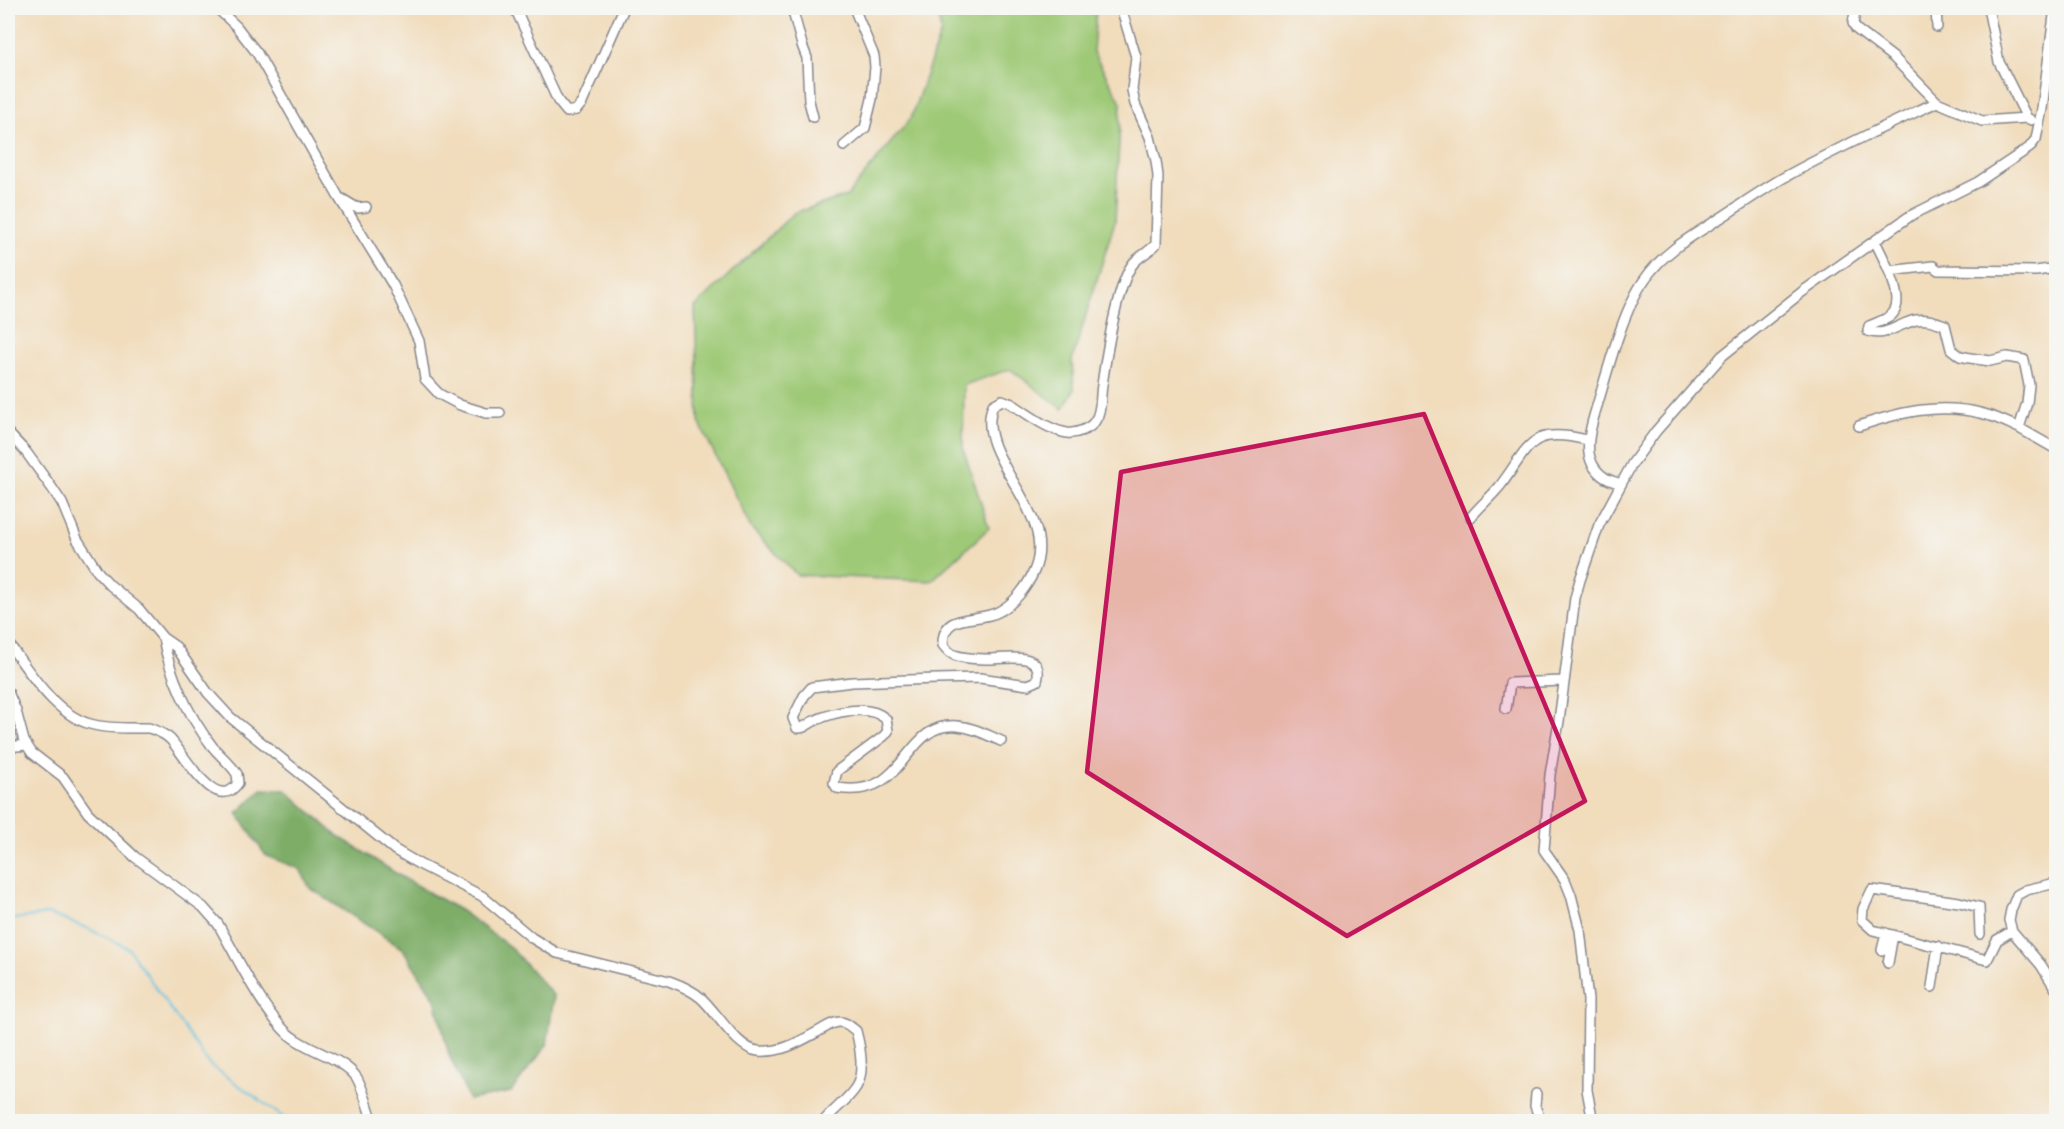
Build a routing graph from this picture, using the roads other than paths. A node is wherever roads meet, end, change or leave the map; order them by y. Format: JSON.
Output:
{"nodes":[{"id":1,"x":217,"y":8,"type":"edge"},
{"id":2,"x":515,"y":8,"type":"edge"},
{"id":3,"x":624,"y":8,"type":"edge"},
{"id":4,"x":792,"y":8,"type":"edge"},
{"id":5,"x":854,"y":8,"type":"edge"},
{"id":6,"x":1121,"y":8,"type":"edge"},
{"id":7,"x":1856,"y":8,"type":"edge"},
{"id":8,"x":1936,"y":8,"type":"edge"},
{"id":9,"x":1988,"y":8,"type":"edge"},
{"id":10,"x":2055,"y":8,"type":"edge"},
{"id":11,"x":1937,"y":27,"type":"dead end"},
{"id":12,"x":1937,"y":102,"type":"junction"},
{"id":13,"x":813,"y":117,"type":"dead end"},
{"id":14,"x":2027,"y":117,"type":"junction"},
{"id":15,"x":2038,"y":124,"type":"junction"},
{"id":16,"x":844,"y":146,"type":"dead end"},
{"id":17,"x":338,"y":195,"type":"junction"},
{"id":18,"x":366,"y":207,"type":"dead end"},
{"id":19,"x":1875,"y":241,"type":"junction"},
{"id":20,"x":2056,"y":268,"type":"edge"},
{"id":21,"x":1888,"y":271,"type":"junction"},
{"id":22,"x":500,"y":413,"type":"dead end"},
{"id":23,"x":1859,"y":426,"type":"dead end"},
{"id":24,"x":2019,"y":428,"type":"junction"},
{"id":25,"x":8,"y":433,"type":"edge"},
{"id":26,"x":1587,"y":440,"type":"junction"},
{"id":27,"x":2056,"y":449,"type":"edge"},
{"id":28,"x":1621,"y":484,"type":"junction"},
{"id":29,"x":1471,"y":517,"type":"dead end"},
{"id":30,"x":163,"y":638,"type":"junction"},
{"id":31,"x":8,"y":643,"type":"edge"},
{"id":32,"x":1563,"y":681,"type":"junction"},
{"id":33,"x":8,"y":692,"type":"edge"},
{"id":34,"x":1506,"y":709,"type":"dead end"},
{"id":35,"x":1001,"y":741,"type":"dead end"},
{"id":36,"x":26,"y":745,"type":"junction"},
{"id":37,"x":8,"y":747,"type":"edge"},
{"id":38,"x":2056,"y":883,"type":"edge"},
{"id":39,"x":2012,"y":931,"type":"junction"},
{"id":40,"x":1889,"y":934,"type":"junction"},
{"id":41,"x":1980,"y":934,"type":"dead end"},
{"id":42,"x":1938,"y":946,"type":"junction"},
{"id":43,"x":1882,"y":950,"type":"dead end"},
{"id":44,"x":1888,"y":963,"type":"dead end"},
{"id":45,"x":1932,"y":987,"type":"dead end"},
{"id":46,"x":2056,"y":989,"type":"edge"},
{"id":47,"x":1536,"y":1094,"type":"dead end"},
{"id":48,"x":373,"y":1122,"type":"edge"},
{"id":49,"x":823,"y":1122,"type":"edge"},
{"id":50,"x":1541,"y":1122,"type":"edge"},
{"id":51,"x":1593,"y":1122,"type":"edge"}],
"edges":[{"from":1,"to":17,"type":"street"},
{"from":2,"to":3,"type":"street"},
{"from":4,"to":13,"type":"street"},
{"from":5,"to":16,"type":"street"},
{"from":6,"to":35,"type":"street"},
{"from":7,"to":12,"type":"street"},
{"from":8,"to":11,"type":"street"},
{"from":9,"to":14,"type":"street"},
{"from":10,"to":15,"type":"street"},
{"from":12,"to":14,"type":"street"},
{"from":12,"to":26,"type":"street"},
{"from":14,"to":15,"type":"street"},
{"from":15,"to":19,"type":"street"},
{"from":17,"to":18,"type":"street"},
{"from":17,"to":22,"type":"street"},
{"from":19,"to":21,"type":"street"},
{"from":19,"to":28,"type":"street"},
{"from":20,"to":21,"type":"street"},
{"from":21,"to":24,"type":"street"},
{"from":23,"to":24,"type":"street"},
{"from":24,"to":27,"type":"street"},
{"from":25,"to":30,"type":"street"},
{"from":26,"to":28,"type":"street"},
{"from":26,"to":29,"type":"street"},
{"from":28,"to":32,"type":"street"},
{"from":30,"to":31,"type":"street"},
{"from":30,"to":49,"type":"street"},
{"from":32,"to":34,"type":"street"},
{"from":32,"to":51,"type":"street"},
{"from":33,"to":36,"type":"street"},
{"from":36,"to":37,"type":"street"},
{"from":36,"to":48,"type":"street"},
{"from":38,"to":39,"type":"street"},
{"from":39,"to":42,"type":"street"},
{"from":39,"to":46,"type":"street"},
{"from":40,"to":41,"type":"street"},
{"from":40,"to":42,"type":"street"},
{"from":40,"to":43,"type":"street"},
{"from":40,"to":44,"type":"street"},
{"from":42,"to":45,"type":"street"},
{"from":47,"to":50,"type":"street"}]}
